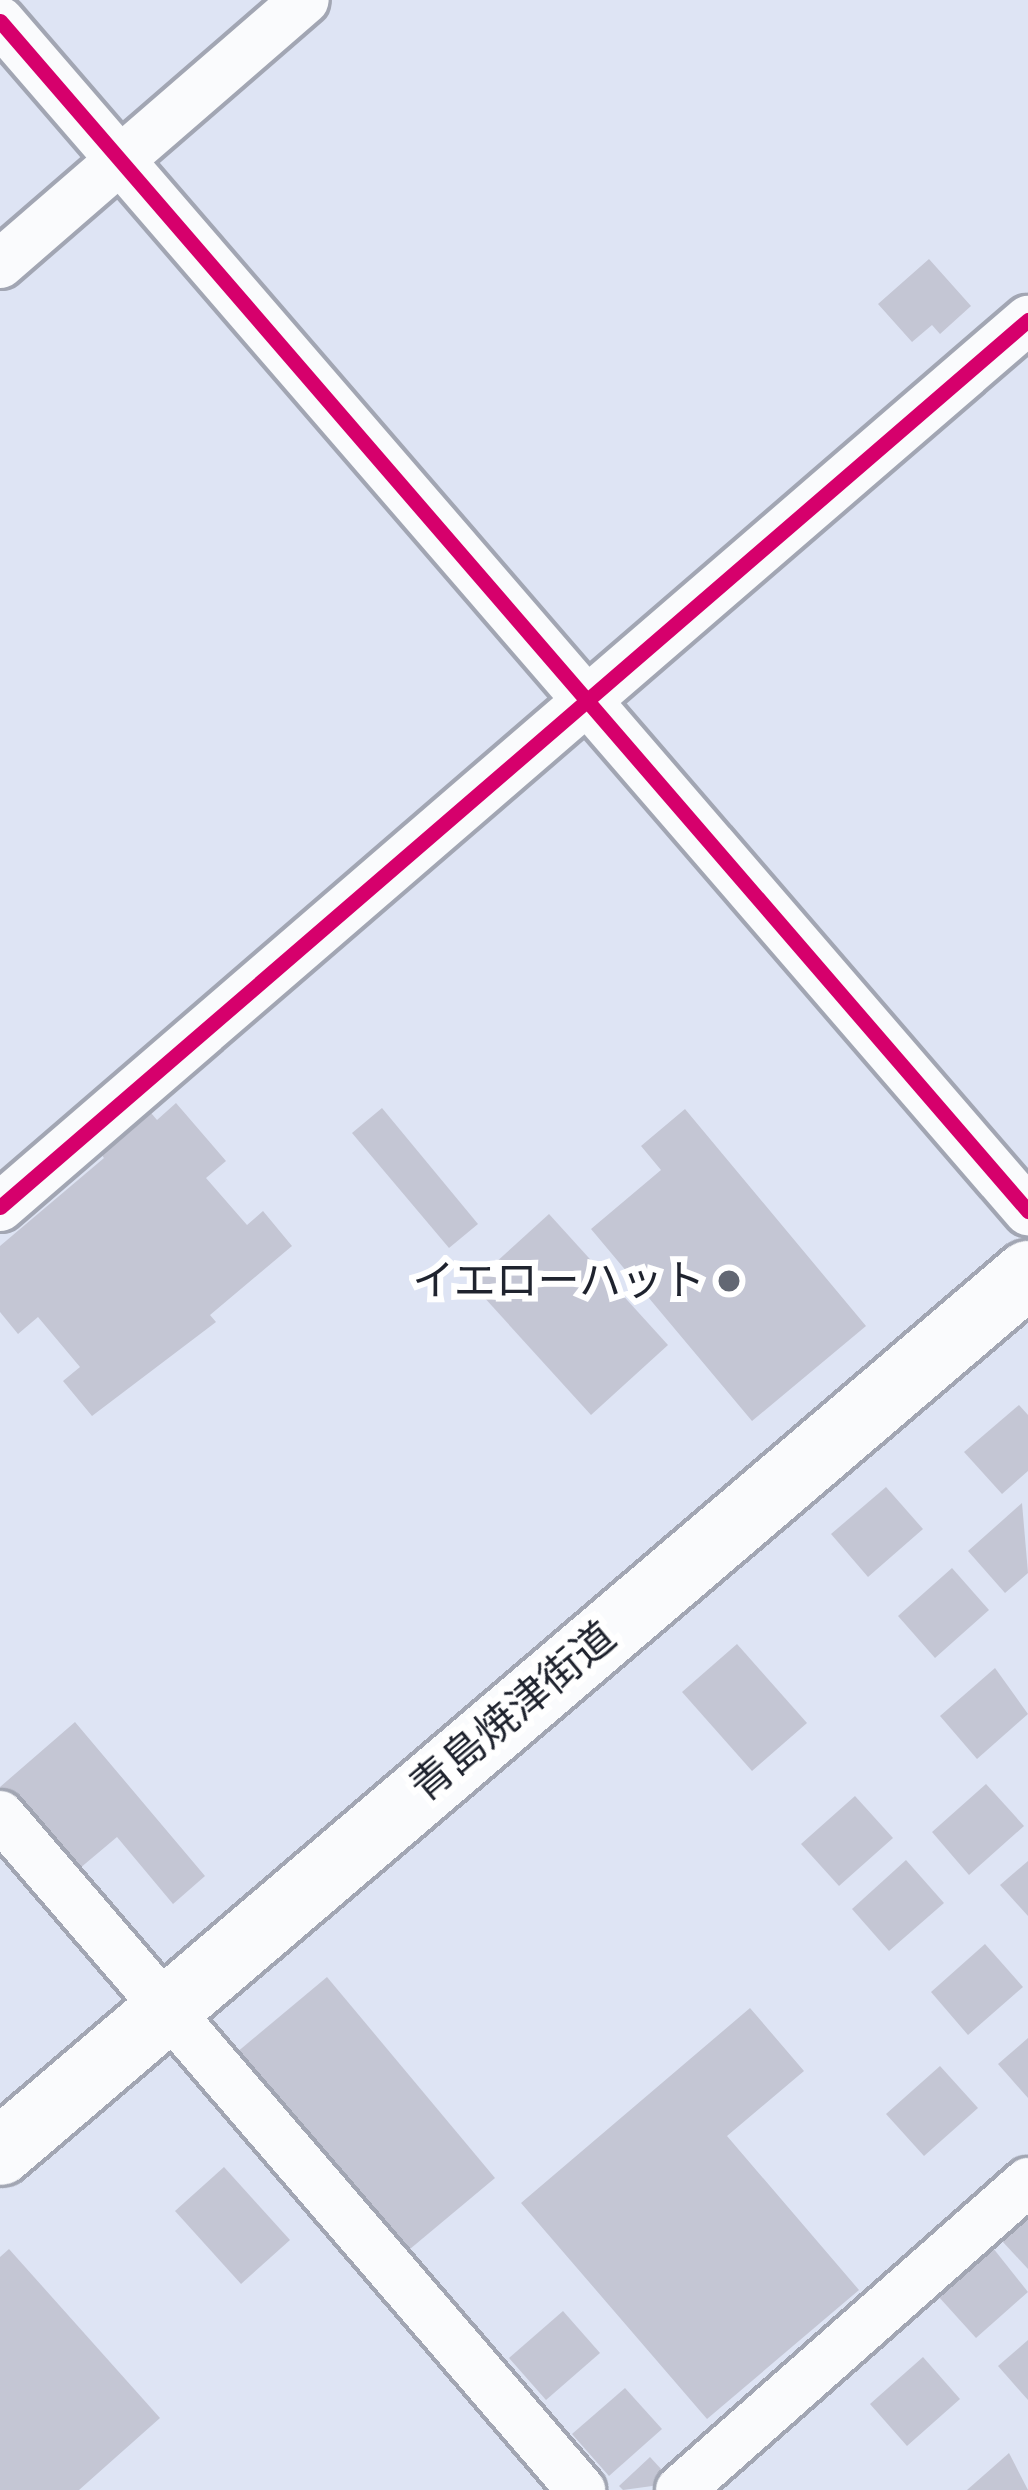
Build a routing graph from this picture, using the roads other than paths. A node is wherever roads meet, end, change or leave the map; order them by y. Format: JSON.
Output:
{"nodes":[{"id":1,"x":305,"y":0,"type":"edge"},
{"id":2,"x":0,"y":21,"type":"edge"},
{"id":3,"x":119,"y":161,"type":"junction"},
{"id":4,"x":0,"y":264,"type":"edge"},
{"id":5,"x":1028,"y":320,"type":"edge"},
{"id":6,"x":586,"y":702,"type":"junction"},
{"id":7,"x":0,"y":1208,"type":"edge"},
{"id":8,"x":1028,"y":1211,"type":"edge"},
{"id":9,"x":1028,"y":1274,"type":"edge"},
{"id":10,"x":0,"y":1815,"type":"edge"},
{"id":11,"x":166,"y":2008,"type":"junction"},
{"id":12,"x":0,"y":2152,"type":"edge"},
{"id":13,"x":1028,"y":2182,"type":"edge"},
{"id":14,"x":581,"y":2490,"type":"edge"},
{"id":15,"x":680,"y":2490,"type":"edge"}],
"edges":[{"from":1,"to":3,"type":"street"},
{"from":2,"to":3,"type":"street"},
{"from":3,"to":4,"type":"street"},
{"from":3,"to":6,"type":"street"},
{"from":5,"to":6,"type":"street"},
{"from":6,"to":7,"type":"street"},
{"from":6,"to":8,"type":"street"},
{"from":9,"to":11,"type":"main road","name":"青島焼津街道"},
{"from":10,"to":11,"type":"street"},
{"from":11,"to":12,"type":"main road","name":"青島焼津街道"},
{"from":11,"to":14,"type":"street"},
{"from":13,"to":15,"type":"street"}]}
